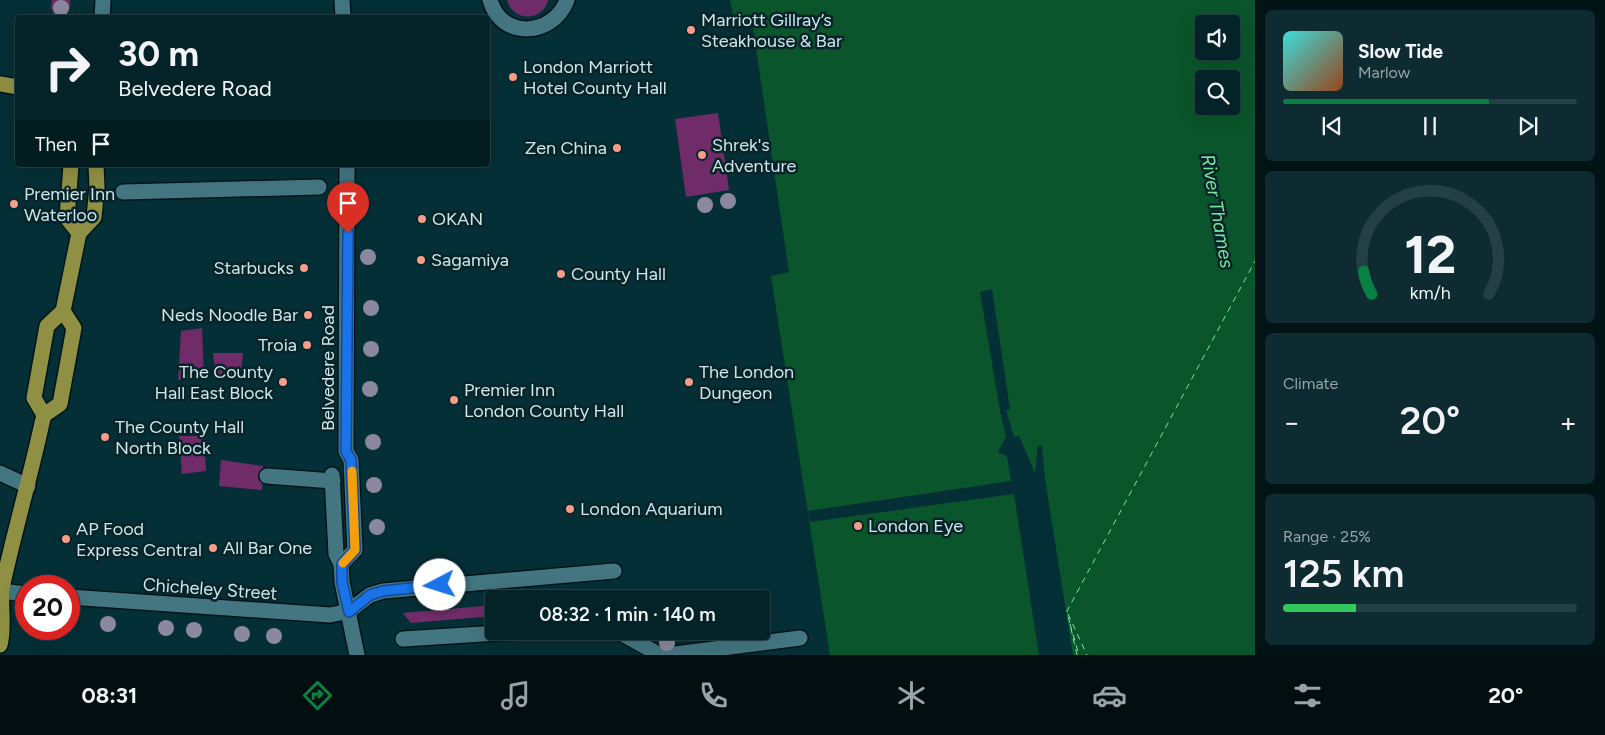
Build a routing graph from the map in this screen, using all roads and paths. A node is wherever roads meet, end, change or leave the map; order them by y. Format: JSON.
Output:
{"nodes":[{"id":1,"x":103,"y":0,"type":"edge"},
{"id":2,"x":342,"y":0,"type":"edge"},
{"id":3,"x":490,"y":0,"type":"edge"},
{"id":4,"x":567,"y":0,"type":"edge"},
{"id":5,"x":102,"y":15,"type":"edge"},
{"id":6,"x":343,"y":15,"type":"edge"},
{"id":7,"x":0,"y":84,"type":"edge"},
{"id":8,"x":15,"y":86,"type":"edge"},
{"id":9,"x":71,"y":167,"type":"edge"},
{"id":10,"x":96,"y":167,"type":"edge"},
{"id":11,"x":347,"y":167,"type":"edge"},
{"id":12,"x":319,"y":187,"type":"dead end"},
{"id":13,"x":123,"y":192,"type":"dead end"},
{"id":14,"x":79,"y":233,"type":"junction"},
{"id":15,"x":63,"y":311,"type":"junction"},
{"id":16,"x":44,"y":415,"type":"junction"},
{"id":17,"x":0,"y":473,"type":"edge"},
{"id":18,"x":267,"y":476,"type":"dead end"},
{"id":19,"x":28,"y":486,"type":"junction"},
{"id":20,"x":342,"y":564,"type":"junction"},
{"id":21,"x":614,"y":571,"type":"dead end"},
{"id":22,"x":1,"y":592,"type":"edge"},
{"id":23,"x":15,"y":593,"type":"edge"},
{"id":24,"x":80,"y":598,"type":"edge"},
{"id":25,"x":349,"y":612,"type":"junction"},
{"id":26,"x":485,"y":634,"type":"edge"},
{"id":27,"x":800,"y":638,"type":"dead end"},
{"id":28,"x":403,"y":639,"type":"dead end"},
{"id":29,"x":633,"y":640,"type":"edge"},
{"id":30,"x":0,"y":645,"type":"edge"},
{"id":31,"x":357,"y":655,"type":"edge"},
{"id":32,"x":660,"y":655,"type":"edge"},
{"id":33,"x":667,"y":655,"type":"edge"}],
"edges":[{"from":1,"to":5,"type":"street"},
{"from":2,"to":6,"type":"street"},
{"from":3,"to":4,"type":"street"},
{"from":7,"to":8,"type":"main road"},
{"from":9,"to":14,"type":"main road"},
{"from":10,"to":14,"type":"main road"},
{"from":11,"to":20,"type":"street","name":"Belvedere Road"},
{"from":12,"to":13,"type":"street"},
{"from":14,"to":15,"type":"main road"},
{"from":15,"to":16,"type":"main road"},
{"from":15,"to":16,"type":"main road"},
{"from":16,"to":19,"type":"main road"},
{"from":17,"to":19,"type":"street"},
{"from":18,"to":20,"type":"street"},
{"from":19,"to":22,"type":"main road"},
{"from":20,"to":25,"type":"street"},
{"from":21,"to":25,"type":"street"},
{"from":22,"to":23,"type":"street"},
{"from":22,"to":30,"type":"main road"},
{"from":24,"to":25,"type":"street","name":"Chicheley Street"},
{"from":25,"to":31,"type":"street"},
{"from":26,"to":28,"type":"street"},
{"from":27,"to":33,"type":"street"},
{"from":29,"to":32,"type":"street"}]}
